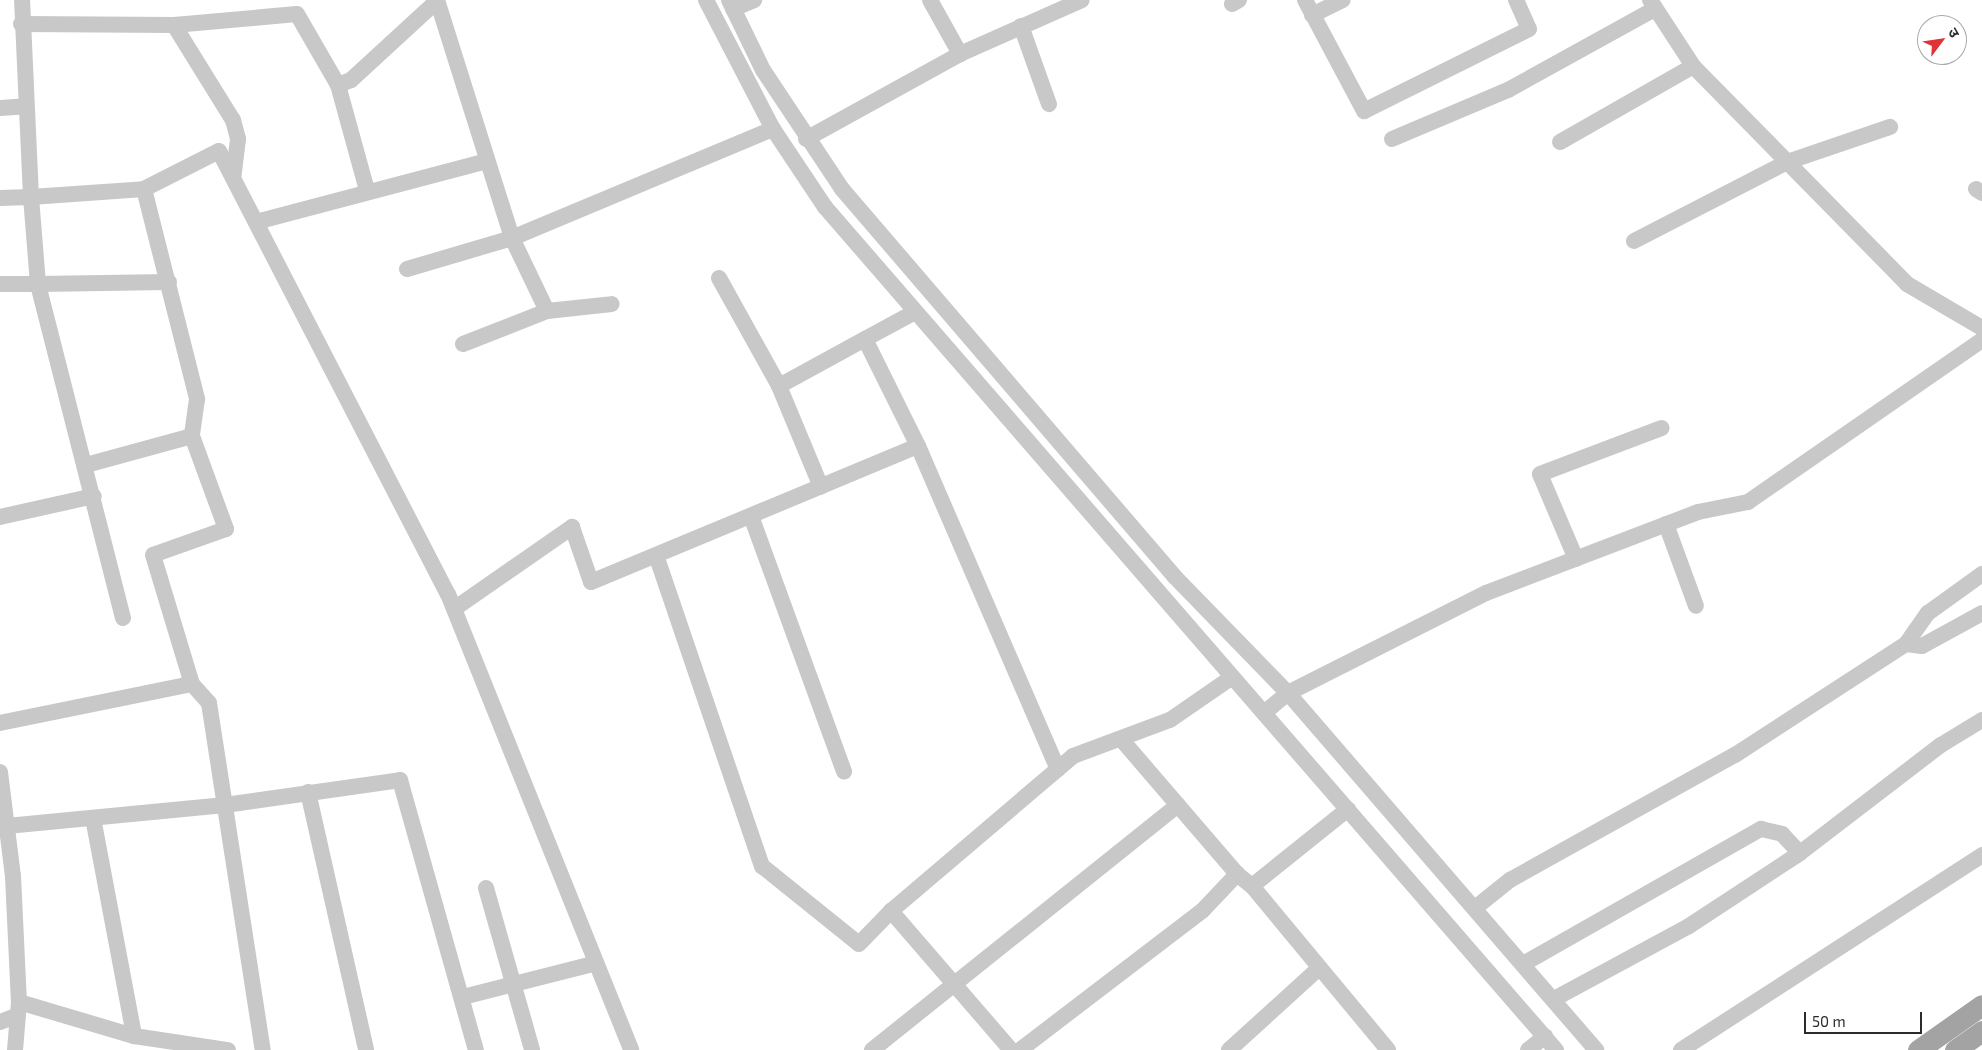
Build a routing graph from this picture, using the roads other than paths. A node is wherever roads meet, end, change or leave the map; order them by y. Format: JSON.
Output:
{"nodes":[{"id":1,"x":22,"y":0,"type":"edge"},
{"id":2,"x":706,"y":0,"type":"edge"},
{"id":3,"x":754,"y":0,"type":"edge"},
{"id":4,"x":930,"y":0,"type":"edge"},
{"id":5,"x":1082,"y":0,"type":"edge"},
{"id":6,"x":1305,"y":0,"type":"edge"},
{"id":7,"x":1344,"y":0,"type":"edge"},
{"id":8,"x":1516,"y":0,"type":"edge"},
{"id":9,"x":437,"y":1,"type":"edge"},
{"id":10,"x":731,"y":4,"type":"edge"},
{"id":11,"x":1653,"y":4,"type":"edge"},
{"id":12,"x":1312,"y":15,"type":"junction"},
{"id":13,"x":21,"y":24,"type":"junction"},
{"id":14,"x":174,"y":24,"type":"junction"},
{"id":15,"x":1021,"y":26,"type":"junction"},
{"id":16,"x":960,"y":54,"type":"junction"},
{"id":17,"x":1693,"y":66,"type":"junction"},
{"id":18,"x":338,"y":84,"type":"junction"},
{"id":19,"x":1050,"y":104,"type":"dead end"},
{"id":20,"x":26,"y":106,"type":"junction"},
{"id":21,"x":0,"y":108,"type":"edge"},
{"id":22,"x":1890,"y":127,"type":"dead end"},
{"id":23,"x":773,"y":129,"type":"junction"},
{"id":24,"x":806,"y":138,"type":"junction"},
{"id":25,"x":1392,"y":139,"type":"dead end"},
{"id":26,"x":1560,"y":142,"type":"dead end"},
{"id":27,"x":487,"y":161,"type":"junction"},
{"id":28,"x":1787,"y":162,"type":"junction"},
{"id":29,"x":233,"y":178,"type":"junction"},
{"id":30,"x":144,"y":189,"type":"junction"},
{"id":31,"x":367,"y":190,"type":"junction"},
{"id":32,"x":31,"y":197,"type":"junction"},
{"id":33,"x":0,"y":198,"type":"edge"},
{"id":34,"x":256,"y":222,"type":"junction"},
{"id":35,"x":512,"y":238,"type":"junction"},
{"id":36,"x":1634,"y":241,"type":"dead end"},
{"id":37,"x":407,"y":269,"type":"dead end"},
{"id":38,"x":719,"y":278,"type":"dead end"},
{"id":39,"x":169,"y":282,"type":"junction"},
{"id":40,"x":0,"y":284,"type":"edge"},
{"id":41,"x":38,"y":284,"type":"junction"},
{"id":42,"x":612,"y":304,"type":"dead end"},
{"id":43,"x":547,"y":310,"type":"junction"},
{"id":44,"x":913,"y":312,"type":"junction"},
{"id":45,"x":1982,"y":328,"type":"edge"},
{"id":46,"x":865,"y":339,"type":"junction"},
{"id":47,"x":1982,"y":340,"type":"edge"},
{"id":48,"x":463,"y":344,"type":"dead end"},
{"id":49,"x":780,"y":386,"type":"junction"},
{"id":50,"x":1662,"y":428,"type":"dead end"},
{"id":51,"x":192,"y":436,"type":"junction"},
{"id":52,"x":918,"y":446,"type":"junction"},
{"id":53,"x":86,"y":466,"type":"junction"},
{"id":54,"x":821,"y":487,"type":"junction"},
{"id":55,"x":94,"y":496,"type":"junction"},
{"id":56,"x":750,"y":516,"type":"junction"},
{"id":57,"x":0,"y":517,"type":"edge"},
{"id":58,"x":1666,"y":524,"type":"junction"},
{"id":59,"x":656,"y":555,"type":"junction"},
{"id":60,"x":1576,"y":558,"type":"junction"},
{"id":61,"x":1982,"y":574,"type":"edge"},
{"id":62,"x":1696,"y":606,"type":"dead end"},
{"id":63,"x":454,"y":609,"type":"junction"},
{"id":64,"x":1982,"y":613,"type":"edge"},
{"id":65,"x":123,"y":618,"type":"dead end"},
{"id":66,"x":1906,"y":644,"type":"junction"},
{"id":67,"x":1232,"y":677,"type":"junction"},
{"id":68,"x":192,"y":684,"type":"junction"},
{"id":69,"x":1288,"y":693,"type":"junction"},
{"id":70,"x":1264,"y":713,"type":"junction"},
{"id":71,"x":1982,"y":720,"type":"edge"},
{"id":72,"x":0,"y":722,"type":"edge"},
{"id":73,"x":1121,"y":738,"type":"junction"},
{"id":74,"x":1058,"y":770,"type":"junction"},
{"id":75,"x":0,"y":772,"type":"edge"},
{"id":76,"x":844,"y":772,"type":"dead end"},
{"id":77,"x":308,"y":792,"type":"junction"},
{"id":78,"x":225,"y":805,"type":"junction"},
{"id":79,"x":1178,"y":805,"type":"junction"},
{"id":80,"x":1348,"y":809,"type":"junction"},
{"id":81,"x":93,"y":818,"type":"junction"},
{"id":82,"x":7,"y":826,"type":"junction"},
{"id":83,"x":1800,"y":853,"type":"junction"},
{"id":84,"x":1982,"y":855,"type":"edge"},
{"id":85,"x":1238,"y":874,"type":"junction"},
{"id":86,"x":1252,"y":886,"type":"junction"},
{"id":87,"x":486,"y":888,"type":"dead end"},
{"id":88,"x":1475,"y":908,"type":"junction"},
{"id":89,"x":891,"y":911,"type":"junction"},
{"id":90,"x":596,"y":963,"type":"junction"},
{"id":91,"x":1523,"y":964,"type":"junction"},
{"id":92,"x":1319,"y":968,"type":"junction"},
{"id":93,"x":954,"y":983,"type":"junction"},
{"id":94,"x":515,"y":985,"type":"junction"},
{"id":95,"x":462,"y":997,"type":"junction"},
{"id":96,"x":1554,"y":999,"type":"junction"},
{"id":97,"x":1982,"y":1005,"type":"edge"},
{"id":98,"x":18,"y":1008,"type":"junction"},
{"id":99,"x":1963,"y":1019,"type":"junction"},
{"id":100,"x":0,"y":1022,"type":"edge"},
{"id":101,"x":134,"y":1036,"type":"junction"},
{"id":102,"x":1545,"y":1036,"type":"junction"},
{"id":103,"x":1980,"y":1037,"type":"edge"},
{"id":104,"x":1943,"y":1043,"type":"edge"},
{"id":105,"x":1386,"y":1049,"type":"edge"},
{"id":106,"x":15,"y":1050,"type":"edge"},
{"id":107,"x":228,"y":1050,"type":"edge"},
{"id":108,"x":264,"y":1050,"type":"edge"},
{"id":109,"x":366,"y":1050,"type":"edge"},
{"id":110,"x":476,"y":1050,"type":"edge"},
{"id":111,"x":532,"y":1050,"type":"edge"},
{"id":112,"x":631,"y":1050,"type":"edge"},
{"id":113,"x":872,"y":1050,"type":"edge"},
{"id":114,"x":1011,"y":1050,"type":"edge"},
{"id":115,"x":1020,"y":1050,"type":"edge"},
{"id":116,"x":1228,"y":1050,"type":"edge"},
{"id":117,"x":1528,"y":1050,"type":"edge"},
{"id":118,"x":1556,"y":1050,"type":"edge"},
{"id":119,"x":1596,"y":1050,"type":"edge"},
{"id":120,"x":1681,"y":1050,"type":"edge"},
{"id":121,"x":1918,"y":1050,"type":"edge"},
{"id":122,"x":1956,"y":1050,"type":"edge"}],
"edges":[{"from":1,"to":13,"type":"street"},
{"from":2,"to":23,"type":"street"},
{"from":3,"to":10,"type":"street"},
{"from":4,"to":16,"type":"street"},
{"from":5,"to":15,"type":"street"},
{"from":6,"to":12,"type":"street"},
{"from":7,"to":12,"type":"street"},
{"from":8,"to":12,"type":"street"},
{"from":9,"to":18,"type":"street"},
{"from":9,"to":27,"type":"street"},
{"from":10,"to":24,"type":"street"},
{"from":11,"to":17,"type":"street"},
{"from":11,"to":25,"type":"street"},
{"from":13,"to":14,"type":"street"},
{"from":13,"to":20,"type":"street"},
{"from":14,"to":18,"type":"street"},
{"from":14,"to":29,"type":"street"},
{"from":15,"to":16,"type":"street"},
{"from":15,"to":19,"type":"street"},
{"from":16,"to":24,"type":"street"},
{"from":17,"to":26,"type":"street"},
{"from":17,"to":28,"type":"street"},
{"from":18,"to":31,"type":"street"},
{"from":20,"to":21,"type":"street"},
{"from":20,"to":32,"type":"street"},
{"from":22,"to":28,"type":"street"},
{"from":23,"to":35,"type":"street"},
{"from":23,"to":44,"type":"street"},
{"from":24,"to":69,"type":"street"},
{"from":27,"to":31,"type":"street"},
{"from":27,"to":35,"type":"street"},
{"from":28,"to":36,"type":"street"},
{"from":28,"to":45,"type":"street"},
{"from":29,"to":30,"type":"street"},
{"from":29,"to":34,"type":"street"},
{"from":30,"to":32,"type":"street"},
{"from":30,"to":39,"type":"street"},
{"from":31,"to":34,"type":"street"},
{"from":32,"to":33,"type":"street"},
{"from":32,"to":41,"type":"street"},
{"from":34,"to":63,"type":"street"},
{"from":35,"to":37,"type":"street"},
{"from":35,"to":43,"type":"street"},
{"from":38,"to":49,"type":"street"},
{"from":39,"to":41,"type":"street"},
{"from":39,"to":51,"type":"street"},
{"from":40,"to":41,"type":"street"},
{"from":41,"to":53,"type":"street"},
{"from":42,"to":43,"type":"street"},
{"from":43,"to":48,"type":"street"},
{"from":44,"to":46,"type":"street"},
{"from":44,"to":67,"type":"street"},
{"from":46,"to":49,"type":"street"},
{"from":46,"to":52,"type":"street"},
{"from":47,"to":58,"type":"street"},
{"from":49,"to":54,"type":"street"},
{"from":50,"to":60,"type":"street"},
{"from":51,"to":53,"type":"street"},
{"from":51,"to":68,"type":"street"},
{"from":52,"to":54,"type":"street"},
{"from":52,"to":74,"type":"street"},
{"from":53,"to":55,"type":"street"},
{"from":54,"to":56,"type":"street"},
{"from":55,"to":57,"type":"street"},
{"from":55,"to":65,"type":"street"},
{"from":56,"to":59,"type":"street"},
{"from":56,"to":76,"type":"street"},
{"from":58,"to":60,"type":"street"},
{"from":58,"to":62,"type":"street"},
{"from":59,"to":63,"type":"street"},
{"from":59,"to":89,"type":"street"},
{"from":60,"to":69,"type":"street"},
{"from":61,"to":66,"type":"street"},
{"from":63,"to":90,"type":"street"},
{"from":64,"to":66,"type":"street"},
{"from":66,"to":88,"type":"street"},
{"from":67,"to":70,"type":"street"},
{"from":67,"to":73,"type":"street"},
{"from":68,"to":72,"type":"street"},
{"from":68,"to":78,"type":"street"},
{"from":69,"to":70,"type":"street"},
{"from":69,"to":88,"type":"street"},
{"from":70,"to":80,"type":"street"},
{"from":71,"to":83,"type":"street"},
{"from":73,"to":74,"type":"street"},
{"from":73,"to":79,"type":"street"},
{"from":74,"to":89,"type":"street"},
{"from":75,"to":82,"type":"street"},
{"from":77,"to":78,"type":"street"},
{"from":77,"to":95,"type":"street"},
{"from":77,"to":109,"type":"street"},
{"from":78,"to":81,"type":"street"},
{"from":78,"to":108,"type":"street"},
{"from":79,"to":85,"type":"street"},
{"from":79,"to":93,"type":"street"},
{"from":80,"to":86,"type":"street"},
{"from":80,"to":102,"type":"street"},
{"from":81,"to":82,"type":"street"},
{"from":81,"to":101,"type":"street"},
{"from":82,"to":98,"type":"street"},
{"from":83,"to":91,"type":"street"},
{"from":83,"to":96,"type":"street"},
{"from":84,"to":120,"type":"street"},
{"from":85,"to":86,"type":"street"},
{"from":85,"to":115,"type":"street"},
{"from":86,"to":92,"type":"street"},
{"from":87,"to":94,"type":"street"},
{"from":88,"to":91,"type":"street"},
{"from":89,"to":93,"type":"street"},
{"from":90,"to":94,"type":"street"},
{"from":90,"to":112,"type":"street"},
{"from":91,"to":96,"type":"street"},
{"from":92,"to":105,"type":"street"},
{"from":92,"to":116,"type":"street"},
{"from":93,"to":113,"type":"street"},
{"from":93,"to":114,"type":"street"},
{"from":94,"to":95,"type":"street"},
{"from":94,"to":111,"type":"street"},
{"from":95,"to":110,"type":"street"},
{"from":96,"to":119,"type":"street"},
{"from":97,"to":99,"type":"main road"},
{"from":98,"to":100,"type":"street"},
{"from":98,"to":101,"type":"street"},
{"from":98,"to":106,"type":"street"},
{"from":99,"to":103,"type":"street"},
{"from":99,"to":104,"type":"main road"},
{"from":101,"to":107,"type":"street"},
{"from":102,"to":117,"type":"street"},
{"from":102,"to":118,"type":"street"},
{"from":103,"to":122,"type":"main road"},
{"from":104,"to":121,"type":"main road"}]}
